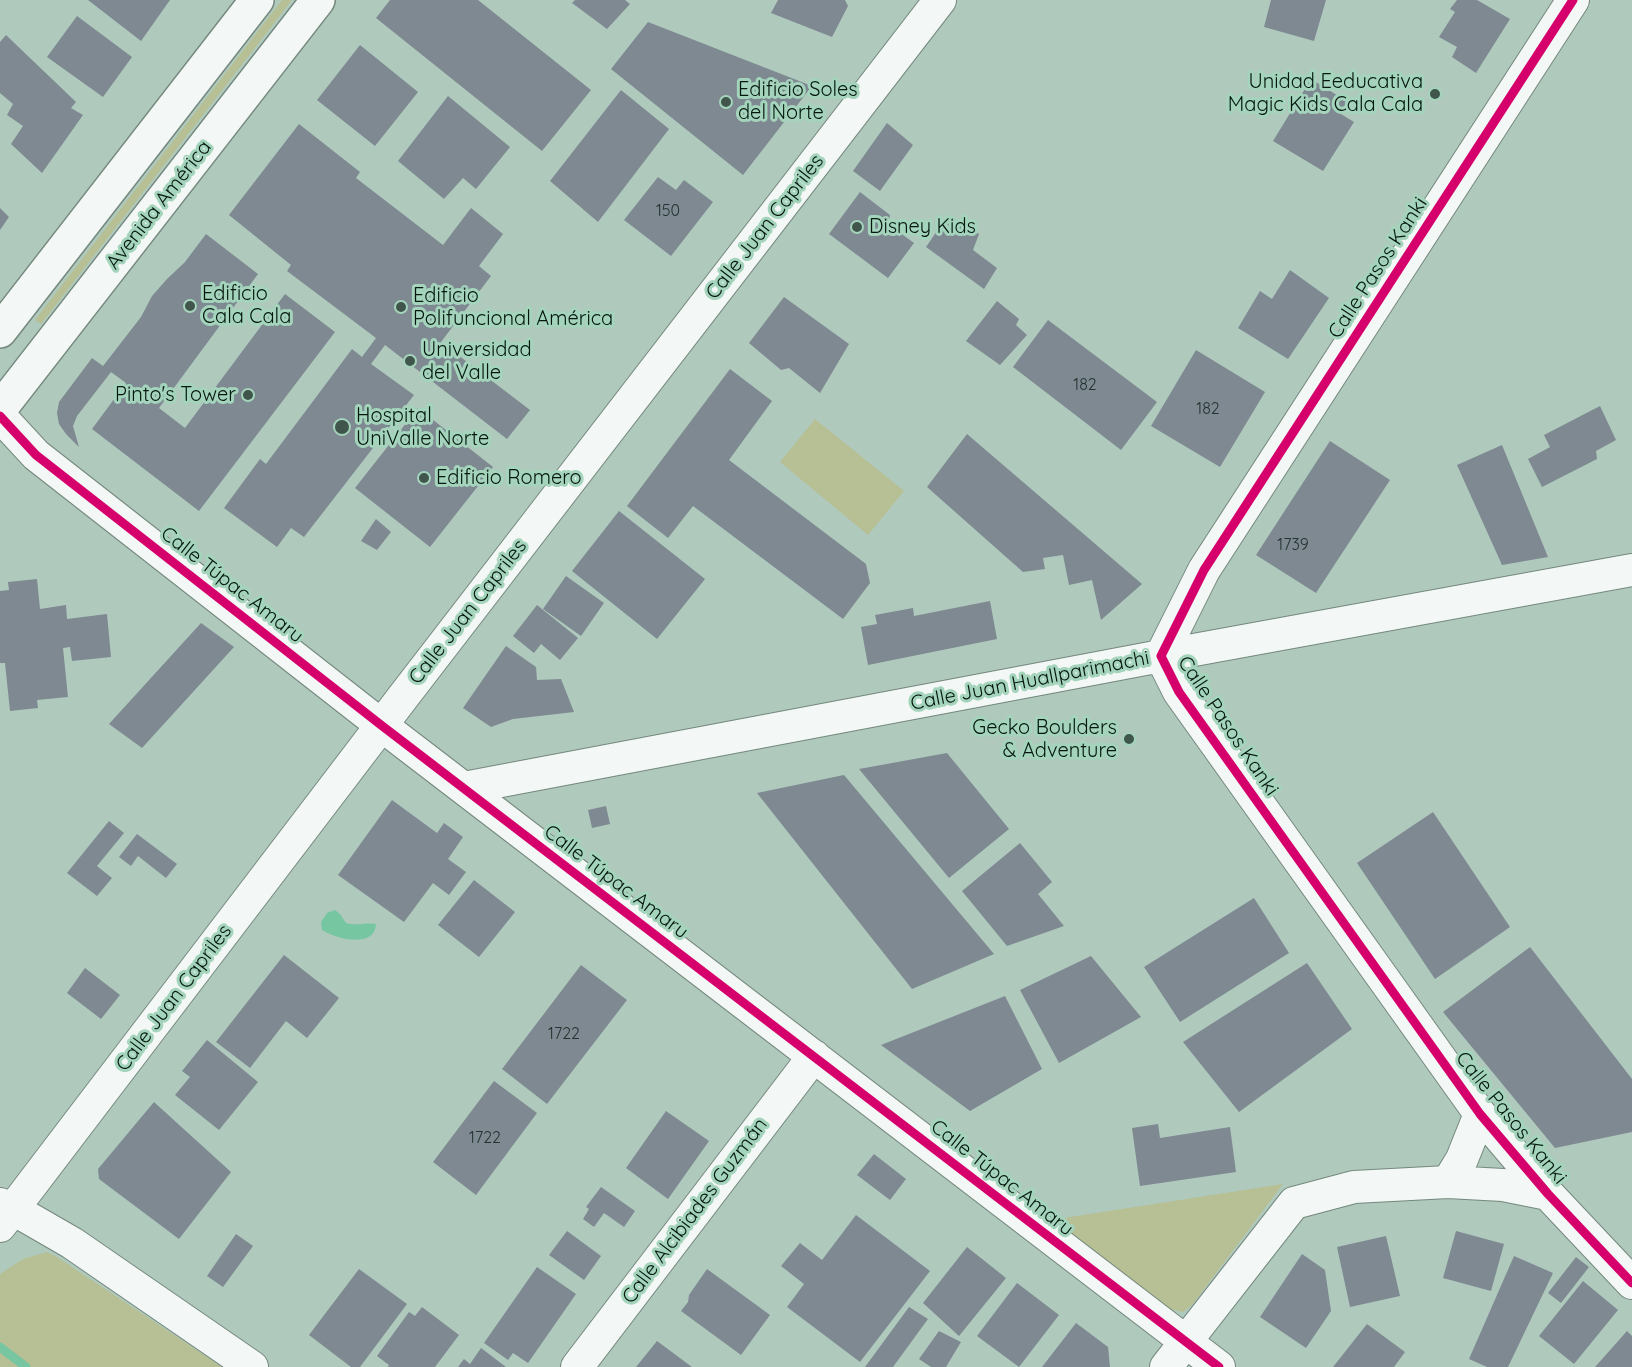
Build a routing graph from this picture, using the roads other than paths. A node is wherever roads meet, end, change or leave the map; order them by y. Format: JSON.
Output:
{"nodes":[{"id":1,"x":257,"y":0,"type":"edge"},
{"id":2,"x":318,"y":0,"type":"edge"},
{"id":3,"x":940,"y":0,"type":"edge"},
{"id":4,"x":1573,"y":0,"type":"edge"},
{"id":5,"x":0,"y":331,"type":"edge"},
{"id":6,"x":0,"y":409,"type":"edge"},
{"id":7,"x":0,"y":416,"type":"edge"},
{"id":8,"x":1632,"y":570,"type":"edge"},
{"id":9,"x":1161,"y":656,"type":"junction"},
{"id":10,"x":381,"y":725,"type":"junction"},
{"id":11,"x":464,"y":788,"type":"junction"},
{"id":12,"x":814,"y":1056,"type":"junction"},
{"id":13,"x":1480,"y":1114,"type":"junction"},
{"id":14,"x":1448,"y":1182,"type":"junction"},
{"id":15,"x":1548,"y":1194,"type":"junction"},
{"id":16,"x":4,"y":1213,"type":"edge"},
{"id":17,"x":1632,"y":1283,"type":"edge"},
{"id":18,"x":1186,"y":1342,"type":"junction"},
{"id":19,"x":252,"y":1367,"type":"edge"},
{"id":20,"x":577,"y":1367,"type":"edge"},
{"id":21,"x":1166,"y":1367,"type":"edge"},
{"id":22,"x":1219,"y":1367,"type":"edge"}],
"edges":[{"from":1,"to":5,"type":"main road"},
{"from":2,"to":6,"type":"main road","name":"Avenida América"},
{"from":3,"to":10,"type":"street","name":"Calle Juan Capriles"},
{"from":4,"to":9,"type":"street","name":"Calle Pasos Kanki"},
{"from":7,"to":10,"type":"street","name":"Calle Túpac Amaru"},
{"from":8,"to":9,"type":"street","name":"Calle Juan Huallparimachi"},
{"from":9,"to":11,"type":"street","name":"Calle Juan Huallparimachi"},
{"from":9,"to":13,"type":"street","name":"Calle Pasos Kanki"},
{"from":10,"to":11,"type":"street","name":"Calle Túpac Amaru"},
{"from":10,"to":16,"type":"street","name":"Calle Juan Capriles"},
{"from":11,"to":12,"type":"street","name":"Calle Túpac Amaru"},
{"from":12,"to":18,"type":"street","name":"Calle Túpac Amaru"},
{"from":12,"to":20,"type":"street","name":"Calle Alcibiades Guzmán"},
{"from":13,"to":14,"type":"street"},
{"from":13,"to":15,"type":"street","name":"Calle Pasos Kanki"},
{"from":14,"to":15,"type":"street"},
{"from":14,"to":18,"type":"street"},
{"from":15,"to":17,"type":"street","name":"Calle Pasos Kanki"},
{"from":16,"to":19,"type":"street"},
{"from":18,"to":21,"type":"street"},
{"from":18,"to":22,"type":"street","name":"Calle Túpac Amaru"}]}
